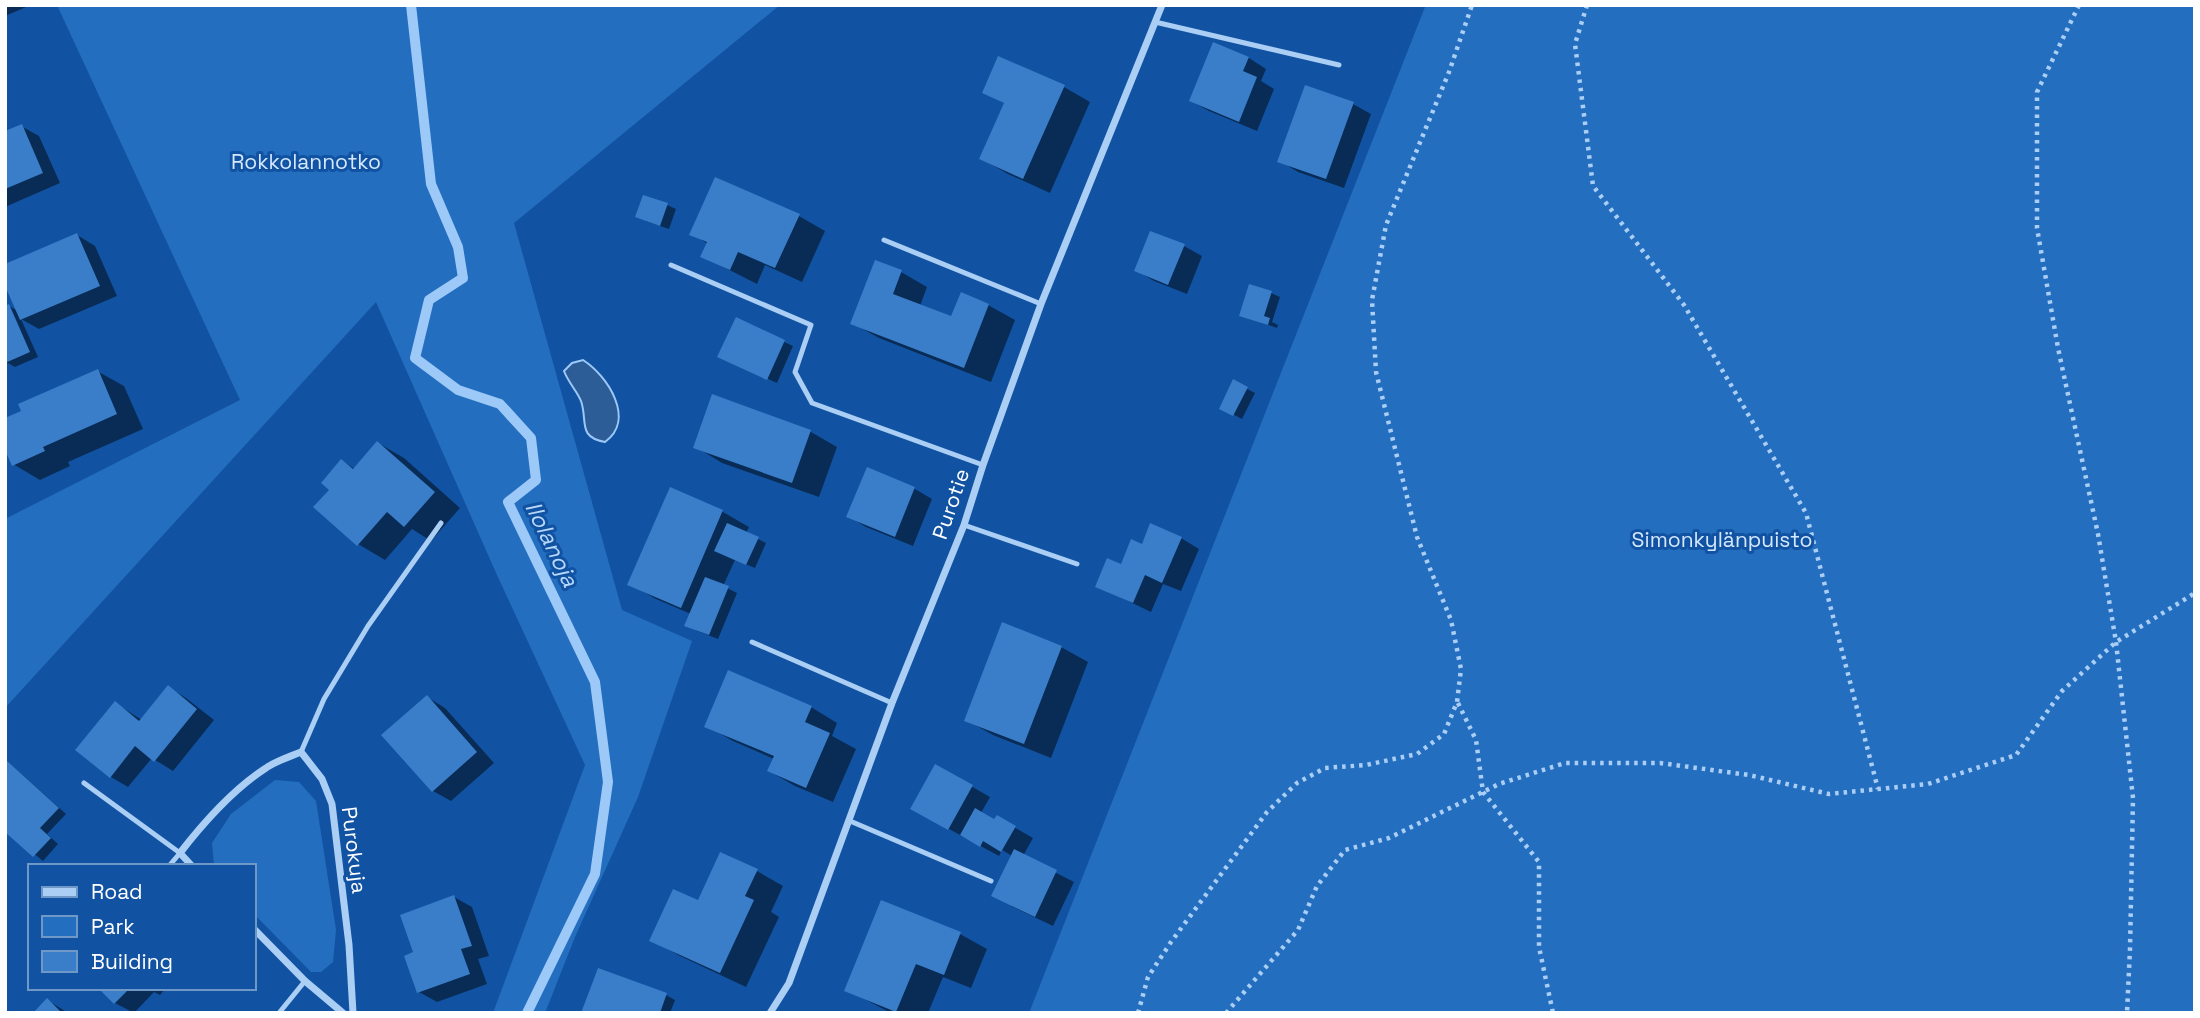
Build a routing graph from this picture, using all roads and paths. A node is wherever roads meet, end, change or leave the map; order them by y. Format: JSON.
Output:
{"nodes":[{"id":1,"x":1162,"y":5,"type":"edge"},
{"id":2,"x":1472,"y":5,"type":"edge"},
{"id":3,"x":1587,"y":5,"type":"edge"},
{"id":4,"x":2079,"y":5,"type":"edge"},
{"id":5,"x":1155,"y":22,"type":"junction"},
{"id":6,"x":1339,"y":65,"type":"dead end"},
{"id":7,"x":884,"y":240,"type":"dead end"},
{"id":8,"x":671,"y":265,"type":"dead end"},
{"id":9,"x":1041,"y":304,"type":"junction"},
{"id":10,"x":983,"y":465,"type":"junction"},
{"id":11,"x":441,"y":523,"type":"dead end"},
{"id":12,"x":964,"y":525,"type":"junction"},
{"id":13,"x":1077,"y":564,"type":"dead end"},
{"id":14,"x":2195,"y":593,"type":"edge"},
{"id":15,"x":751,"y":642,"type":"dead end"},
{"id":16,"x":2116,"y":642,"type":"junction"},
{"id":17,"x":1457,"y":702,"type":"junction"},
{"id":18,"x":892,"y":703,"type":"junction"},
{"id":19,"x":301,"y":752,"type":"junction"},
{"id":20,"x":84,"y":783,"type":"dead end"},
{"id":21,"x":1878,"y":789,"type":"junction"},
{"id":22,"x":1483,"y":792,"type":"junction"},
{"id":23,"x":850,"y":821,"type":"junction"},
{"id":24,"x":180,"y":853,"type":"junction"},
{"id":25,"x":171,"y":864,"type":"edge"},
{"id":26,"x":190,"y":864,"type":"edge"},
{"id":27,"x":991,"y":881,"type":"dead end"},
{"id":28,"x":256,"y":931,"type":"edge"},
{"id":29,"x":304,"y":981,"type":"junction"},
{"id":30,"x":279,"y":1013,"type":"edge"},
{"id":31,"x":343,"y":1013,"type":"edge"},
{"id":32,"x":353,"y":1013,"type":"edge"},
{"id":33,"x":770,"y":1013,"type":"edge"},
{"id":34,"x":1138,"y":1013,"type":"edge"},
{"id":35,"x":1226,"y":1013,"type":"edge"},
{"id":36,"x":1553,"y":1013,"type":"edge"},
{"id":37,"x":2127,"y":1013,"type":"edge"}],
"edges":[{"from":1,"to":5,"type":"street","name":"Purotie"},
{"from":2,"to":17,"type":"path"},
{"from":3,"to":21,"type":"path"},
{"from":4,"to":16,"type":"path"},
{"from":5,"to":6,"type":"lane"},
{"from":5,"to":9,"type":"street","name":"Purotie"},
{"from":7,"to":9,"type":"lane"},
{"from":8,"to":10,"type":"lane"},
{"from":9,"to":10,"type":"street","name":"Purotie"},
{"from":10,"to":12,"type":"street","name":"Purotie"},
{"from":11,"to":19,"type":"lane"},
{"from":12,"to":13,"type":"lane"},
{"from":12,"to":18,"type":"street","name":"Purotie"},
{"from":14,"to":16,"type":"path"},
{"from":15,"to":18,"type":"lane"},
{"from":16,"to":21,"type":"path"},
{"from":16,"to":37,"type":"path"},
{"from":17,"to":22,"type":"path"},
{"from":17,"to":34,"type":"path"},
{"from":18,"to":23,"type":"street","name":"Purotie"},
{"from":19,"to":24,"type":"street"},
{"from":19,"to":32,"type":"street","name":"Purokuja"},
{"from":20,"to":24,"type":"lane"},
{"from":21,"to":22,"type":"path"},
{"from":22,"to":35,"type":"path"},
{"from":22,"to":36,"type":"path"},
{"from":23,"to":27,"type":"lane"},
{"from":23,"to":33,"type":"street","name":"Purotie"},
{"from":24,"to":25,"type":"lane"},
{"from":24,"to":26,"type":"street"},
{"from":28,"to":29,"type":"street"},
{"from":29,"to":30,"type":"lane"},
{"from":29,"to":31,"type":"street"}]}
